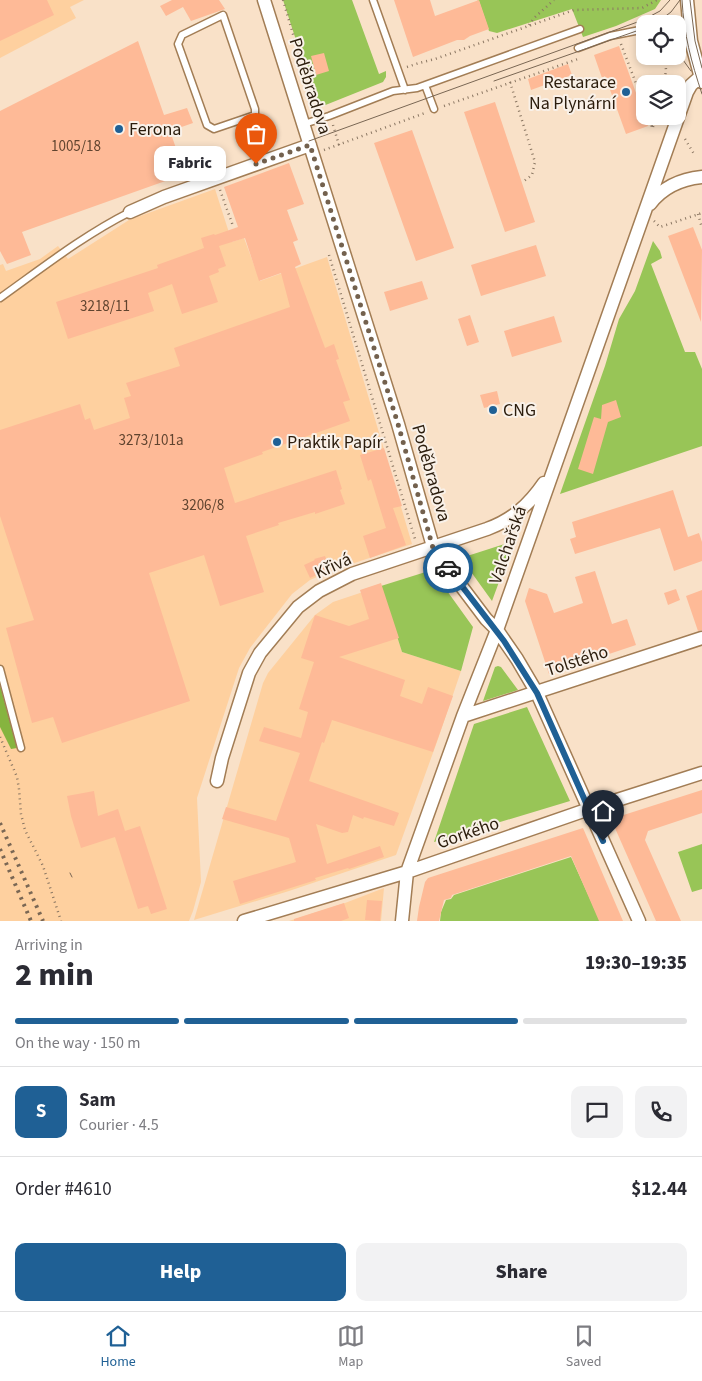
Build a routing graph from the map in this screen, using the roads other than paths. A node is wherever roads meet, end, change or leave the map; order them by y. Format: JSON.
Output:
{"nodes":[{"id":1,"x":264,"y":0,"type":"edge"},
{"id":2,"x":373,"y":0,"type":"edge"},
{"id":3,"x":687,"y":0,"type":"edge"},
{"id":4,"x":684,"y":15,"type":"edge"},
{"id":5,"x":580,"y":29,"type":"dead end"},
{"id":6,"x":686,"y":30,"type":"edge"},
{"id":7,"x":636,"y":31,"type":"edge"},
{"id":8,"x":578,"y":48,"type":"dead end"},
{"id":9,"x":701,"y":80,"type":"edge"},
{"id":10,"x":425,"y":85,"type":"junction"},
{"id":11,"x":405,"y":90,"type":"junction"},
{"id":12,"x":434,"y":109,"type":"road end"},
{"id":13,"x":304,"y":124,"type":"junction"},
{"id":14,"x":214,"y":130,"type":"joint"},
{"id":15,"x":312,"y":150,"type":"junction"},
{"id":16,"x":702,"y":177,"type":"edge"},
{"id":17,"x":645,"y":210,"type":"junction"},
{"id":18,"x":130,"y":212,"type":"joint"},
{"id":19,"x":0,"y":298,"type":"edge"},
{"id":20,"x":552,"y":471,"type":"junction"},
{"id":21,"x":433,"y":548,"type":"junction"},
{"id":22,"x":497,"y":630,"type":"junction"},
{"id":23,"x":702,"y":638,"type":"edge"},
{"id":24,"x":0,"y":670,"type":"edge"},
{"id":25,"x":537,"y":693,"type":"junction"},
{"id":26,"x":463,"y":716,"type":"junction"},
{"id":27,"x":21,"y":748,"type":"dead end"},
{"id":28,"x":702,"y":773,"type":"edge"},
{"id":29,"x":217,"y":781,"type":"dead end"},
{"id":30,"x":589,"y":809,"type":"junction"},
{"id":31,"x":407,"y":872,"type":"junction"},
{"id":32,"x":244,"y":921,"type":"edge"},
{"id":33,"x":402,"y":921,"type":"edge"},
{"id":34,"x":639,"y":921,"type":"edge"}],
"edges":[{"from":1,"to":13,"type":"street","name":"Poděbradova"},
{"from":2,"to":11,"type":"lane"},
{"from":3,"to":4,"type":"street"},
{"from":5,"to":10,"type":"lane"},
{"from":6,"to":9,"type":"street"},
{"from":7,"to":8,"type":"lane"},
{"from":9,"to":17,"type":"street","name":"Valchařská"},
{"from":10,"to":11,"type":"lane"},
{"from":10,"to":12,"type":"lane"},
{"from":11,"to":13,"type":"lane"},
{"from":13,"to":15,"type":"street","name":"Poděbradova"},
{"from":14,"to":14,"type":"lane"},
{"from":15,"to":18,"type":"street"},
{"from":15,"to":21,"type":"street","name":"Poděbradova"},
{"from":16,"to":17,"type":"street","name":"Valchařská"},
{"from":17,"to":20,"type":"street","name":"Valchařská"},
{"from":18,"to":19,"type":"lane"},
{"from":20,"to":21,"type":"street","name":"Křivá"},
{"from":20,"to":22,"type":"street","name":"Valchařská"},
{"from":21,"to":22,"type":"street","name":"Poděbradova"},
{"from":21,"to":29,"type":"street","name":"Křivá"},
{"from":22,"to":25,"type":"street","name":"Poděbradova"},
{"from":22,"to":26,"type":"street","name":"Valchařská"},
{"from":23,"to":25,"type":"street","name":"Tolstého"},
{"from":24,"to":27,"type":"lane"},
{"from":25,"to":26,"type":"street","name":"Tolstého"},
{"from":25,"to":30,"type":"street","name":"Poděbradova"},
{"from":26,"to":31,"type":"street","name":"Valchařská"},
{"from":28,"to":30,"type":"street","name":"Gorkého"},
{"from":30,"to":31,"type":"street","name":"Gorkého"},
{"from":30,"to":34,"type":"street","name":"Poděbradova"},
{"from":31,"to":32,"type":"street","name":"Gorkého"},
{"from":31,"to":33,"type":"street","name":"Valchařská"}]}
